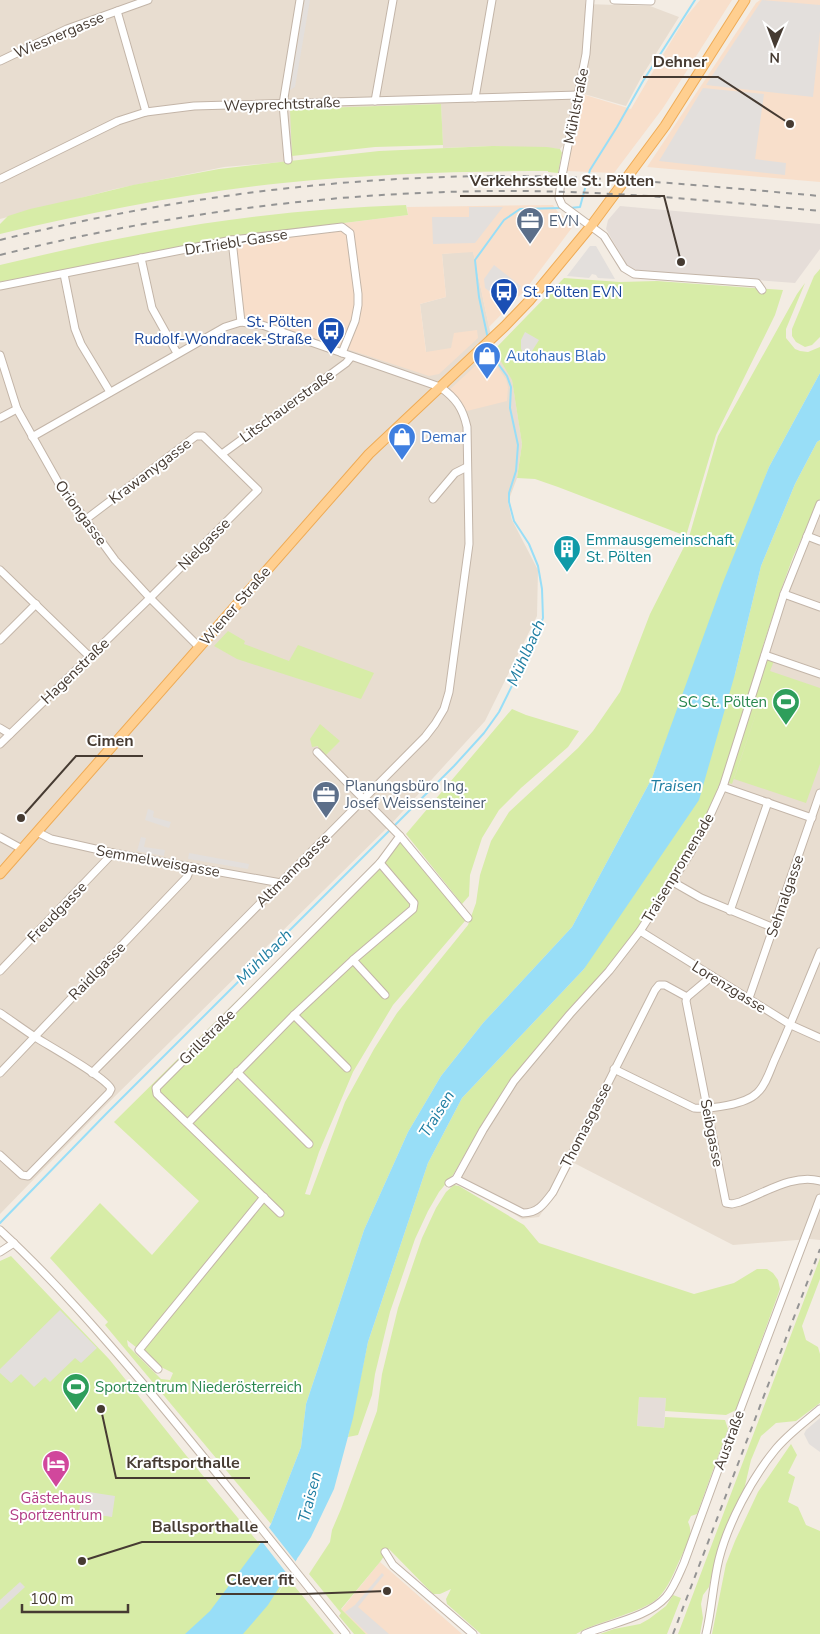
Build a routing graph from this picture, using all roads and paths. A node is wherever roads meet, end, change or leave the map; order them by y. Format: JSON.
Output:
{"nodes":[{"id":1,"x":148,"y":0,"type":"edge"},
{"id":2,"x":300,"y":0,"type":"edge"},
{"id":3,"x":393,"y":0,"type":"edge"},
{"id":4,"x":492,"y":0,"type":"edge"},
{"id":5,"x":590,"y":0,"type":"edge"},
{"id":6,"x":614,"y":0,"type":"edge"},
{"id":7,"x":745,"y":0,"type":"edge"},
{"id":8,"x":651,"y":2,"type":"dead end"},
{"id":9,"x":117,"y":11,"type":"junction"},
{"id":10,"x":0,"y":61,"type":"edge"},
{"id":11,"x":579,"y":95,"type":"junction"},
{"id":12,"x":475,"y":98,"type":"junction"},
{"id":13,"x":375,"y":101,"type":"junction"},
{"id":14,"x":283,"y":104,"type":"junction"},
{"id":15,"x":146,"y":112,"type":"junction"},
{"id":16,"x":288,"y":160,"type":"dead end"},
{"id":17,"x":0,"y":179,"type":"edge"},
{"id":18,"x":591,"y":226,"type":"junction"},
{"id":19,"x":232,"y":240,"type":"junction"},
{"id":20,"x":140,"y":258,"type":"junction"},
{"id":21,"x":64,"y":274,"type":"junction"},
{"id":22,"x":0,"y":286,"type":"edge"},
{"id":23,"x":762,"y":290,"type":"dead end"},
{"id":24,"x":241,"y":322,"type":"junction"},
{"id":25,"x":177,"y":353,"type":"junction"},
{"id":26,"x":342,"y":353,"type":"junction"},
{"id":27,"x":0,"y":354,"type":"edge"},
{"id":28,"x":351,"y":357,"type":"junction"},
{"id":29,"x":440,"y":388,"type":"junction"},
{"id":30,"x":110,"y":392,"type":"junction"},
{"id":31,"x":17,"y":409,"type":"junction"},
{"id":32,"x":0,"y":418,"type":"edge"},
{"id":33,"x":32,"y":437,"type":"junction"},
{"id":34,"x":222,"y":454,"type":"junction"},
{"id":35,"x":467,"y":467,"type":"junction"},
{"id":36,"x":258,"y":490,"type":"joint"},
{"id":37,"x":433,"y":498,"type":"dead end"},
{"id":38,"x":820,"y":504,"type":"edge"},
{"id":39,"x":85,"y":520,"type":"junction"},
{"id":40,"x":807,"y":536,"type":"junction"},
{"id":41,"x":820,"y":541,"type":"edge"},
{"id":42,"x":0,"y":570,"type":"edge"},
{"id":43,"x":784,"y":594,"type":"junction"},
{"id":44,"x":150,"y":598,"type":"junction"},
{"id":45,"x":36,"y":604,"type":"junction"},
{"id":46,"x":820,"y":607,"type":"edge"},
{"id":47,"x":0,"y":640,"type":"edge"},
{"id":48,"x":199,"y":647,"type":"junction"},
{"id":49,"x":765,"y":655,"type":"junction"},
{"id":50,"x":90,"y":657,"type":"junction"},
{"id":51,"x":820,"y":674,"type":"edge"},
{"id":52,"x":0,"y":728,"type":"edge"},
{"id":53,"x":10,"y":734,"type":"junction"},
{"id":54,"x":0,"y":744,"type":"edge"},
{"id":55,"x":317,"y":752,"type":"dead end"},
{"id":56,"x":723,"y":787,"type":"junction"},
{"id":57,"x":820,"y":793,"type":"edge"},
{"id":58,"x":364,"y":799,"type":"junction"},
{"id":59,"x":768,"y":802,"type":"junction"},
{"id":60,"x":812,"y":818,"type":"junction"},
{"id":61,"x":37,"y":832,"type":"junction"},
{"id":62,"x":400,"y":836,"type":"junction"},
{"id":63,"x":0,"y":837,"type":"edge"},
{"id":64,"x":22,"y":849,"type":"junction"},
{"id":65,"x":113,"y":854,"type":"junction"},
{"id":66,"x":380,"y":863,"type":"junction"},
{"id":67,"x":191,"y":867,"type":"junction"},
{"id":68,"x":0,"y":874,"type":"edge"},
{"id":69,"x":673,"y":882,"type":"junction"},
{"id":70,"x":281,"y":883,"type":"junction"},
{"id":71,"x":730,"y":911,"type":"junction"},
{"id":72,"x":468,"y":918,"type":"dead end"},
{"id":73,"x":774,"y":928,"type":"junction"},
{"id":74,"x":640,"y":931,"type":"junction"},
{"id":75,"x":820,"y":952,"type":"edge"},
{"id":76,"x":353,"y":960,"type":"junction"},
{"id":77,"x":0,"y":971,"type":"edge"},
{"id":78,"x":712,"y":976,"type":"junction"},
{"id":79,"x":385,"y":994,"type":"dead end"},
{"id":80,"x":687,"y":998,"type":"junction"},
{"id":81,"x":749,"y":998,"type":"junction"},
{"id":82,"x":0,"y":1013,"type":"edge"},
{"id":83,"x":294,"y":1015,"type":"junction"},
{"id":84,"x":791,"y":1025,"type":"junction"},
{"id":85,"x":34,"y":1036,"type":"junction"},
{"id":86,"x":820,"y":1038,"type":"edge"},
{"id":87,"x":347,"y":1068,"type":"dead end"},
{"id":88,"x":614,"y":1069,"type":"junction"},
{"id":89,"x":237,"y":1072,"type":"junction"},
{"id":90,"x":0,"y":1073,"type":"edge"},
{"id":91,"x":92,"y":1073,"type":"junction"},
{"id":92,"x":707,"y":1109,"type":"junction"},
{"id":93,"x":188,"y":1123,"type":"junction"},
{"id":94,"x":309,"y":1144,"type":"dead end"},
{"id":95,"x":0,"y":1154,"type":"edge"},
{"id":96,"x":456,"y":1179,"type":"junction"},
{"id":97,"x":820,"y":1181,"type":"edge"},
{"id":98,"x":449,"y":1183,"type":"dead end"},
{"id":99,"x":264,"y":1197,"type":"junction"},
{"id":100,"x":820,"y":1198,"type":"edge"},
{"id":101,"x":280,"y":1213,"type":"dead end"},
{"id":102,"x":2,"y":1231,"type":"edge"},
{"id":103,"x":14,"y":1243,"type":"junction"},
{"id":104,"x":0,"y":1252,"type":"edge"},
{"id":105,"x":158,"y":1369,"type":"dead end"},
{"id":106,"x":820,"y":1409,"type":"edge"},
{"id":107,"x":385,"y":1552,"type":"dead end"},
{"id":108,"x":346,"y":1634,"type":"edge"},
{"id":109,"x":473,"y":1634,"type":"edge"},
{"id":110,"x":585,"y":1634,"type":"edge"},
{"id":111,"x":706,"y":1634,"type":"edge"}],
"edges":[{"from":1,"to":9,"type":"street","name":"Wiesnergasse"},
{"from":2,"to":14,"type":"street"},
{"from":3,"to":13,"type":"street"},
{"from":4,"to":12,"type":"street"},
{"from":5,"to":11,"type":"street","name":"Mühlstraße"},
{"from":6,"to":8,"type":"street"},
{"from":7,"to":18,"type":"main road"},
{"from":9,"to":10,"type":"street","name":"Wiesnergasse"},
{"from":9,"to":15,"type":"street"},
{"from":11,"to":12,"type":"street","name":"Weyprechtstraße"},
{"from":11,"to":18,"type":"street","name":"Mühlstraße"},
{"from":12,"to":13,"type":"street","name":"Weyprechtstraße"},
{"from":13,"to":14,"type":"street","name":"Weyprechtstraße"},
{"from":14,"to":15,"type":"street","name":"Weyprechtstraße"},
{"from":14,"to":16,"type":"street"},
{"from":15,"to":17,"type":"street","name":"Weyprechtstraße"},
{"from":18,"to":23,"type":"street","name":"Mühlstraße"},
{"from":18,"to":29,"type":"main road","name":"Wiener Straße"},
{"from":19,"to":20,"type":"street","name":"Dr.Triebl-Gasse"},
{"from":19,"to":24,"type":"street"},
{"from":19,"to":26,"type":"street","name":"Dr.Triebl-Gasse"},
{"from":20,"to":21,"type":"street","name":"Dr.Triebl-Gasse"},
{"from":20,"to":25,"type":"street"},
{"from":21,"to":22,"type":"street","name":"Dr.Triebl-Gasse"},
{"from":21,"to":30,"type":"street"},
{"from":24,"to":25,"type":"street"},
{"from":24,"to":26,"type":"street"},
{"from":25,"to":30,"type":"street"},
{"from":26,"to":28,"type":"street"},
{"from":27,"to":31,"type":"street","name":"Oriongasse"},
{"from":28,"to":29,"type":"street"},
{"from":28,"to":34,"type":"street","name":"Litschauerstraße"},
{"from":29,"to":35,"type":"street","name":"Altmanngasse"},
{"from":29,"to":48,"type":"main road","name":"Wiener Straße"},
{"from":30,"to":33,"type":"street"},
{"from":31,"to":32,"type":"street"},
{"from":31,"to":33,"type":"street","name":"Oriongasse"},
{"from":33,"to":39,"type":"street","name":"Oriongasse"},
{"from":34,"to":36,"type":"street","name":"Krawanygasse"},
{"from":34,"to":39,"type":"street","name":"Krawanygasse"},
{"from":35,"to":37,"type":"street"},
{"from":35,"to":58,"type":"street","name":"Altmanngasse"},
{"from":36,"to":44,"type":"street","name":"Nielgasse"},
{"from":38,"to":40,"type":"street","name":"Traisenpromenade"},
{"from":39,"to":44,"type":"street","name":"Oriongasse"},
{"from":40,"to":41,"type":"street"},
{"from":40,"to":43,"type":"street","name":"Traisenpromenade"},
{"from":42,"to":45,"type":"street"},
{"from":43,"to":46,"type":"street"},
{"from":43,"to":49,"type":"street","name":"Traisenpromenade"},
{"from":44,"to":48,"type":"street","name":"Oriongasse"},
{"from":44,"to":50,"type":"street","name":"Hagenstraße"},
{"from":45,"to":47,"type":"street"},
{"from":45,"to":50,"type":"street"},
{"from":48,"to":61,"type":"main road","name":"Wiener Straße"},
{"from":49,"to":51,"type":"street"},
{"from":49,"to":56,"type":"street","name":"Traisenpromenade"},
{"from":50,"to":53,"type":"street","name":"Hagenstraße"},
{"from":52,"to":53,"type":"street"},
{"from":53,"to":54,"type":"street","name":"Hagenstraße"},
{"from":55,"to":58,"type":"street"},
{"from":56,"to":59,"type":"street"},
{"from":56,"to":69,"type":"street","name":"Traisenpromenade"},
{"from":57,"to":60,"type":"street","name":"Sehnalgasse"},
{"from":58,"to":62,"type":"street"},
{"from":58,"to":70,"type":"street","name":"Altmanngasse"},
{"from":59,"to":60,"type":"street"},
{"from":59,"to":71,"type":"street"},
{"from":60,"to":73,"type":"street","name":"Sehnalgasse"},
{"from":61,"to":64,"type":"main road","name":"Wiener Straße"},
{"from":61,"to":65,"type":"street","name":"Semmelweisgasse"},
{"from":62,"to":66,"type":"street","name":"Grillstraße"},
{"from":62,"to":72,"type":"street"},
{"from":63,"to":64,"type":"street"},
{"from":64,"to":68,"type":"main road","name":"Wiener Straße"},
{"from":65,"to":67,"type":"street","name":"Semmelweisgasse"},
{"from":65,"to":77,"type":"street","name":"Freudgasse"},
{"from":66,"to":76,"type":"street"},
{"from":66,"to":93,"type":"street","name":"Grillstraße"},
{"from":67,"to":70,"type":"street","name":"Semmelweisgasse"},
{"from":67,"to":85,"type":"street","name":"Raidlgasse"},
{"from":69,"to":71,"type":"street"},
{"from":69,"to":74,"type":"street","name":"Traisenpromenade"},
{"from":70,"to":91,"type":"street","name":"Altmanngasse"},
{"from":71,"to":73,"type":"street"},
{"from":73,"to":81,"type":"street","name":"Sehnalgasse"},
{"from":74,"to":78,"type":"street","name":"Lorenzgasse"},
{"from":74,"to":96,"type":"street","name":"Traisenpromenade"},
{"from":75,"to":84,"type":"street"},
{"from":76,"to":79,"type":"street"},
{"from":76,"to":83,"type":"street"},
{"from":78,"to":80,"type":"street"},
{"from":78,"to":81,"type":"street","name":"Lorenzgasse"},
{"from":80,"to":88,"type":"street","name":"Thomasgasse"},
{"from":80,"to":92,"type":"street","name":"Seibgasse"},
{"from":81,"to":84,"type":"street","name":"Lorenzgasse"},
{"from":82,"to":85,"type":"street"},
{"from":83,"to":87,"type":"street"},
{"from":83,"to":89,"type":"street"},
{"from":84,"to":86,"type":"street","name":"Lorenzgasse"},
{"from":84,"to":92,"type":"street"},
{"from":85,"to":90,"type":"street","name":"Raidlgasse"},
{"from":85,"to":91,"type":"street"},
{"from":88,"to":92,"type":"street"},
{"from":88,"to":96,"type":"street","name":"Thomasgasse"},
{"from":89,"to":93,"type":"street"},
{"from":89,"to":94,"type":"street"},
{"from":91,"to":95,"type":"street"},
{"from":92,"to":97,"type":"street","name":"Seibgasse"},
{"from":93,"to":99,"type":"street","name":"Grillstraße"},
{"from":96,"to":98,"type":"street"},
{"from":99,"to":101,"type":"street","name":"Grillstraße"},
{"from":99,"to":105,"type":"street"},
{"from":100,"to":110,"type":"street","name":"Austraße"},
{"from":102,"to":103,"type":"street"},
{"from":103,"to":104,"type":"street"},
{"from":103,"to":108,"type":"street"},
{"from":106,"to":111,"type":"street"},
{"from":107,"to":109,"type":"street"}]}
